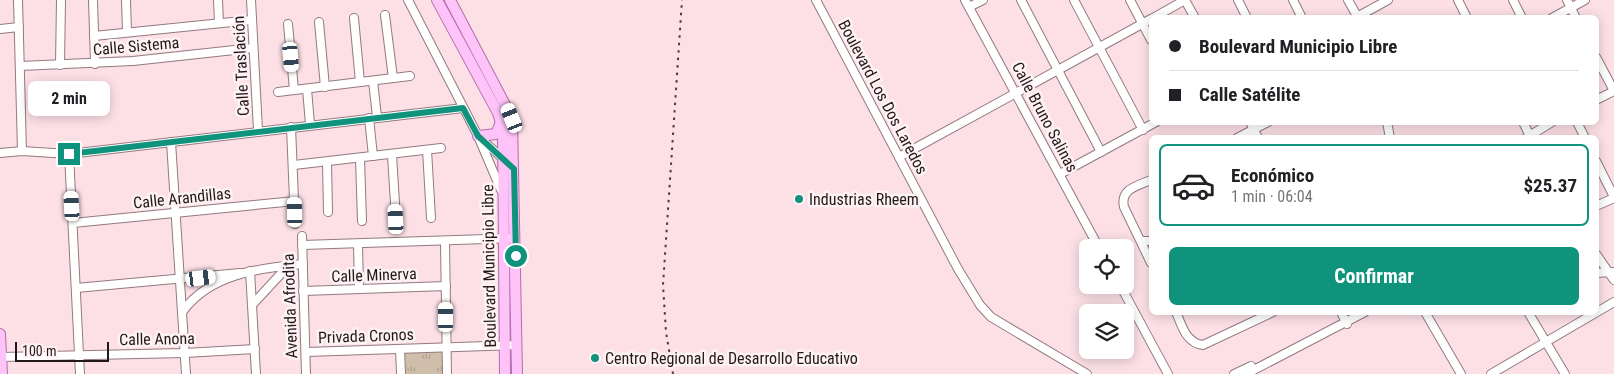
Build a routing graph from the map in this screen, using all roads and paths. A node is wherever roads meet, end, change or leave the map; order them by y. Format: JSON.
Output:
{"nodes":[{"id":1,"x":18,"y":0,"type":"edge"},
{"id":2,"x":61,"y":0,"type":"edge"},
{"id":3,"x":93,"y":0,"type":"edge"},
{"id":4,"x":126,"y":0,"type":"edge"},
{"id":5,"x":218,"y":0,"type":"edge"},
{"id":6,"x":251,"y":0,"type":"edge"},
{"id":7,"x":408,"y":0,"type":"edge"},
{"id":8,"x":437,"y":0,"type":"edge"},
{"id":9,"x":450,"y":0,"type":"edge"},
{"id":10,"x":816,"y":0,"type":"edge"},
{"id":11,"x":983,"y":0,"type":"edge"},
{"id":12,"x":1021,"y":0,"type":"edge"},
{"id":13,"x":1074,"y":0,"type":"edge"},
{"id":14,"x":1130,"y":0,"type":"edge"},
{"id":15,"x":1185,"y":0,"type":"edge"},
{"id":16,"x":1238,"y":0,"type":"edge"},
{"id":17,"x":1293,"y":0,"type":"edge"},
{"id":18,"x":1348,"y":0,"type":"edge"},
{"id":19,"x":1388,"y":0,"type":"edge"},
{"id":20,"x":1458,"y":0,"type":"edge"},
{"id":21,"x":1513,"y":0,"type":"edge"},
{"id":22,"x":1585,"y":0,"type":"edge"},
{"id":23,"x":967,"y":4,"type":"edge"},
{"id":24,"x":1569,"y":4,"type":"edge"},
{"id":25,"x":385,"y":15,"type":"dead end"},
{"id":26,"x":1158,"y":15,"type":"edge"},
{"id":27,"x":1192,"y":15,"type":"edge"},
{"id":28,"x":1246,"y":15,"type":"edge"},
{"id":29,"x":1300,"y":15,"type":"edge"},
{"id":30,"x":1355,"y":15,"type":"edge"},
{"id":31,"x":1360,"y":15,"type":"edge"},
{"id":32,"x":1464,"y":15,"type":"edge"},
{"id":33,"x":1520,"y":15,"type":"edge"},
{"id":34,"x":1556,"y":15,"type":"edge"},
{"id":35,"x":354,"y":18,"type":"dead end"},
{"id":36,"x":252,"y":20,"type":"junction"},
{"id":37,"x":1149,"y":20,"type":"edge"},
{"id":38,"x":319,"y":22,"type":"dead end"},
{"id":39,"x":219,"y":23,"type":"junction"},
{"id":40,"x":1142,"y":23,"type":"junction"},
{"id":41,"x":288,"y":24,"type":"dead end"},
{"id":42,"x":19,"y":27,"type":"junction"},
{"id":43,"x":0,"y":29,"type":"edge"},
{"id":44,"x":127,"y":32,"type":"junction"},
{"id":45,"x":94,"y":36,"type":"junction"},
{"id":46,"x":1149,"y":36,"type":"edge"},
{"id":47,"x":1099,"y":46,"type":"junction"},
{"id":48,"x":253,"y":48,"type":"junction"},
{"id":49,"x":1599,"y":62,"type":"edge"},
{"id":50,"x":95,"y":64,"type":"junction"},
{"id":51,"x":60,"y":65,"type":"junction"},
{"id":52,"x":20,"y":66,"type":"junction"},
{"id":53,"x":1058,"y":69,"type":"junction"},
{"id":54,"x":410,"y":76,"type":"dead end"},
{"id":55,"x":393,"y":78,"type":"junction"},
{"id":56,"x":373,"y":81,"type":"junction"},
{"id":57,"x":360,"y":82,"type":"junction"},
{"id":58,"x":325,"y":87,"type":"junction"},
{"id":59,"x":307,"y":89,"type":"junction"},
{"id":60,"x":294,"y":90,"type":"junction"},
{"id":61,"x":1614,"y":91,"type":"edge"},
{"id":62,"x":278,"y":92,"type":"dead end"},
{"id":63,"x":1016,"y":93,"type":"junction"},
{"id":64,"x":1599,"y":98,"type":"edge"},
{"id":65,"x":463,"y":108,"type":"junction"},
{"id":66,"x":373,"y":117,"type":"junction"},
{"id":67,"x":501,"y":121,"type":"junction"},
{"id":68,"x":310,"y":124,"type":"junction"},
{"id":69,"x":1151,"y":125,"type":"edge"},
{"id":70,"x":1547,"y":125,"type":"edge"},
{"id":71,"x":1252,"y":126,"type":"edge"},
{"id":72,"x":291,"y":127,"type":"junction"},
{"id":73,"x":258,"y":130,"type":"junction"},
{"id":74,"x":1143,"y":130,"type":"junction"},
{"id":75,"x":1241,"y":135,"type":"edge"},
{"id":76,"x":1532,"y":135,"type":"edge"},
{"id":77,"x":478,"y":136,"type":"junction"},
{"id":78,"x":171,"y":142,"type":"junction"},
{"id":79,"x":441,"y":148,"type":"dead end"},
{"id":80,"x":427,"y":150,"type":"junction"},
{"id":81,"x":22,"y":151,"type":"junction"},
{"id":82,"x":1101,"y":152,"type":"junction"},
{"id":83,"x":0,"y":153,"type":"edge"},
{"id":84,"x":69,"y":154,"type":"junction"},
{"id":85,"x":392,"y":154,"type":"junction"},
{"id":86,"x":373,"y":156,"type":"junction"},
{"id":87,"x":898,"y":157,"type":"junction"},
{"id":88,"x":360,"y":158,"type":"junction"},
{"id":89,"x":503,"y":158,"type":"junction"},
{"id":90,"x":327,"y":162,"type":"junction"},
{"id":91,"x":294,"y":165,"type":"junction"},
{"id":92,"x":1599,"y":167,"type":"edge"},
{"id":93,"x":514,"y":169,"type":"junction"},
{"id":94,"x":1060,"y":174,"type":"junction"},
{"id":95,"x":1149,"y":181,"type":"edge"},
{"id":96,"x":1614,"y":197,"type":"edge"},
{"id":97,"x":503,"y":199,"type":"junction"},
{"id":98,"x":294,"y":201,"type":"junction"},
{"id":99,"x":1599,"y":204,"type":"edge"},
{"id":100,"x":328,"y":212,"type":"dead end"},
{"id":101,"x":176,"y":213,"type":"junction"},
{"id":102,"x":431,"y":218,"type":"dead end"},
{"id":103,"x":396,"y":219,"type":"dead end"},
{"id":104,"x":362,"y":221,"type":"dead end"},
{"id":105,"x":72,"y":223,"type":"junction"},
{"id":106,"x":295,"y":224,"type":"dead end"},
{"id":107,"x":302,"y":236,"type":"dead end"},
{"id":108,"x":515,"y":238,"type":"junction"},
{"id":109,"x":504,"y":239,"type":"junction"},
{"id":110,"x":1095,"y":239,"type":"edge"},
{"id":111,"x":1149,"y":241,"type":"edge"},
{"id":112,"x":445,"y":242,"type":"junction"},
{"id":113,"x":1140,"y":242,"type":"junction"},
{"id":114,"x":358,"y":244,"type":"junction"},
{"id":115,"x":302,"y":245,"type":"junction"},
{"id":116,"x":1599,"y":258,"type":"edge"},
{"id":117,"x":1149,"y":259,"type":"edge"},
{"id":118,"x":302,"y":264,"type":"junction"},
{"id":119,"x":289,"y":265,"type":"junction"},
{"id":120,"x":250,"y":271,"type":"junction"},
{"id":121,"x":1611,"y":272,"type":"edge"},
{"id":122,"x":240,"y":273,"type":"junction"},
{"id":123,"x":182,"y":280,"type":"junction"},
{"id":124,"x":1614,"y":280,"type":"edge"},
{"id":125,"x":446,"y":286,"type":"junction"},
{"id":126,"x":76,"y":288,"type":"junction"},
{"id":127,"x":360,"y":290,"type":"junction"},
{"id":128,"x":304,"y":292,"type":"junction"},
{"id":129,"x":1125,"y":294,"type":"edge"},
{"id":130,"x":1614,"y":302,"type":"edge"},
{"id":131,"x":252,"y":305,"type":"junction"},
{"id":132,"x":1599,"y":309,"type":"edge"},
{"id":133,"x":183,"y":311,"type":"junction"},
{"id":134,"x":1177,"y":315,"type":"edge"},
{"id":135,"x":1262,"y":315,"type":"edge"},
{"id":136,"x":1427,"y":315,"type":"edge"},
{"id":137,"x":1530,"y":315,"type":"edge"},
{"id":138,"x":1584,"y":316,"type":"edge"},
{"id":139,"x":1346,"y":319,"type":"edge"},
{"id":140,"x":0,"y":334,"type":"edge"},
{"id":141,"x":1546,"y":343,"type":"junction"},
{"id":142,"x":505,"y":345,"type":"junction"},
{"id":143,"x":517,"y":346,"type":"junction"},
{"id":144,"x":447,"y":347,"type":"junction"},
{"id":145,"x":255,"y":349,"type":"junction"},
{"id":146,"x":400,"y":349,"type":"junction"},
{"id":147,"x":306,"y":352,"type":"junction"},
{"id":148,"x":185,"y":353,"type":"junction"},
{"id":149,"x":79,"y":355,"type":"junction"},
{"id":150,"x":1,"y":357,"type":"edge"},
{"id":151,"x":2,"y":374,"type":"edge"},
{"id":152,"x":80,"y":374,"type":"edge"},
{"id":153,"x":186,"y":374,"type":"edge"},
{"id":154,"x":256,"y":374,"type":"edge"},
{"id":155,"x":306,"y":374,"type":"edge"},
{"id":156,"x":401,"y":374,"type":"edge"},
{"id":157,"x":447,"y":374,"type":"edge"},
{"id":158,"x":505,"y":374,"type":"edge"},
{"id":159,"x":517,"y":374,"type":"edge"},
{"id":160,"x":1087,"y":374,"type":"edge"},
{"id":161,"x":1168,"y":374,"type":"edge"},
{"id":162,"x":1234,"y":374,"type":"edge"},
{"id":163,"x":1246,"y":374,"type":"edge"},
{"id":164,"x":1461,"y":374,"type":"edge"},
{"id":165,"x":1492,"y":374,"type":"edge"},
{"id":166,"x":1565,"y":374,"type":"edge"}],
"edges":[{"from":1,"to":42,"type":"street"},
{"from":2,"to":51,"type":"street"},
{"from":3,"to":45,"type":"street"},
{"from":4,"to":44,"type":"street"},
{"from":5,"to":39,"type":"street"},
{"from":6,"to":36,"type":"street","name":"Calle Traslación"},
{"from":7,"to":65,"type":"street"},
{"from":8,"to":67,"type":"main road"},
{"from":9,"to":93,"type":"main road","name":"Boulevard Municipio Libre"},
{"from":10,"to":87,"type":"street","name":"Boulevard Los Dos Laredos"},
{"from":11,"to":23,"type":"street"},
{"from":12,"to":53,"type":"street"},
{"from":13,"to":47,"type":"street"},
{"from":14,"to":40,"type":"street"},
{"from":15,"to":26,"type":"street"},
{"from":15,"to":27,"type":"street"},
{"from":16,"to":28,"type":"street"},
{"from":17,"to":29,"type":"street"},
{"from":18,"to":30,"type":"street"},
{"from":19,"to":31,"type":"street"},
{"from":20,"to":32,"type":"street"},
{"from":21,"to":33,"type":"street"},
{"from":22,"to":24,"type":"street"},
{"from":23,"to":63,"type":"street","name":"Calle Bruno Salinas"},
{"from":24,"to":34,"type":"street"},
{"from":25,"to":55,"type":"street"},
{"from":35,"to":57,"type":"street"},
{"from":36,"to":39,"type":"street"},
{"from":36,"to":48,"type":"street","name":"Calle Traslación"},
{"from":37,"to":40,"type":"street"},
{"from":38,"to":58,"type":"street"},
{"from":39,"to":44,"type":"street"},
{"from":40,"to":46,"type":"street"},
{"from":40,"to":47,"type":"street"},
{"from":41,"to":60,"type":"street"},
{"from":42,"to":43,"type":"street"},
{"from":42,"to":52,"type":"street"},
{"from":44,"to":45,"type":"street"},
{"from":45,"to":50,"type":"street"},
{"from":47,"to":53,"type":"street"},
{"from":47,"to":74,"type":"street"},
{"from":48,"to":50,"type":"street","name":"Calle Sistema"},
{"from":48,"to":73,"type":"street","name":"Calle Traslación"},
{"from":49,"to":61,"type":"street"},
{"from":50,"to":51,"type":"street","name":"Calle Sistema"},
{"from":51,"to":52,"type":"street","name":"Calle Sistema"},
{"from":52,"to":81,"type":"street"},
{"from":53,"to":63,"type":"street"},
{"from":53,"to":82,"type":"street"},
{"from":54,"to":55,"type":"street"},
{"from":55,"to":56,"type":"street"},
{"from":56,"to":57,"type":"street"},
{"from":56,"to":66,"type":"street"},
{"from":57,"to":58,"type":"street"},
{"from":58,"to":59,"type":"street"},
{"from":59,"to":60,"type":"street"},
{"from":59,"to":68,"type":"street"},
{"from":60,"to":62,"type":"street"},
{"from":61,"to":64,"type":"street"},
{"from":63,"to":87,"type":"street"},
{"from":63,"to":94,"type":"street","name":"Calle Bruno Salinas"},
{"from":65,"to":66,"type":"street"},
{"from":65,"to":77,"type":"street"},
{"from":66,"to":68,"type":"street"},
{"from":66,"to":86,"type":"street"},
{"from":67,"to":77,"type":"main road"},
{"from":67,"to":89,"type":"main road","name":"Boulevard Municipio Libre"},
{"from":68,"to":72,"type":"street"},
{"from":69,"to":74,"type":"street"},
{"from":70,"to":76,"type":"street"},
{"from":71,"to":75,"type":"street"},
{"from":72,"to":73,"type":"street"},
{"from":72,"to":91,"type":"street"},
{"from":73,"to":78,"type":"street"},
{"from":74,"to":82,"type":"street"},
{"from":77,"to":89,"type":"street"},
{"from":77,"to":97,"type":"street"},
{"from":78,"to":84,"type":"street"},
{"from":78,"to":101,"type":"street"},
{"from":79,"to":80,"type":"street"},
{"from":80,"to":85,"type":"street"},
{"from":80,"to":102,"type":"street"},
{"from":81,"to":83,"type":"street"},
{"from":81,"to":84,"type":"street"},
{"from":82,"to":94,"type":"street"},
{"from":84,"to":105,"type":"street"},
{"from":85,"to":86,"type":"street"},
{"from":85,"to":103,"type":"street"},
{"from":86,"to":88,"type":"street"},
{"from":87,"to":160,"type":"street","name":"Boulevard Los Dos Laredos"},
{"from":88,"to":90,"type":"street"},
{"from":88,"to":104,"type":"street"},
{"from":89,"to":93,"type":"street"},
{"from":89,"to":97,"type":"main road","name":"Boulevard Municipio Libre"},
{"from":90,"to":91,"type":"street"},
{"from":90,"to":100,"type":"street"},
{"from":91,"to":98,"type":"street"},
{"from":92,"to":96,"type":"street"},
{"from":93,"to":108,"type":"main road","name":"Boulevard Municipio Libre"},
{"from":94,"to":110,"type":"street","name":"Calle Bruno Salinas"},
{"from":95,"to":113,"type":"street"},
{"from":96,"to":99,"type":"street"},
{"from":97,"to":109,"type":"main road","name":"Boulevard Municipio Libre"},
{"from":98,"to":101,"type":"street","name":"Calle Arandillas"},
{"from":98,"to":106,"type":"street"},
{"from":101,"to":105,"type":"street","name":"Calle Arandillas"},
{"from":101,"to":123,"type":"street"},
{"from":105,"to":126,"type":"street"},
{"from":107,"to":115,"type":"street","name":"Avenida Afrodita"},
{"from":108,"to":109,"type":"street"},
{"from":108,"to":143,"type":"main road","name":"Boulevard Municipio Libre"},
{"from":109,"to":112,"type":"street"},
{"from":109,"to":142,"type":"main road","name":"Boulevard Municipio Libre"},
{"from":111,"to":113,"type":"street"},
{"from":112,"to":114,"type":"street"},
{"from":112,"to":125,"type":"street"},
{"from":113,"to":117,"type":"street"},
{"from":114,"to":115,"type":"street"},
{"from":114,"to":127,"type":"street"},
{"from":115,"to":118,"type":"street","name":"Avenida Afrodita"},
{"from":116,"to":121,"type":"street"},
{"from":118,"to":119,"type":"street"},
{"from":118,"to":128,"type":"street","name":"Avenida Afrodita"},
{"from":119,"to":120,"type":"street"},
{"from":119,"to":131,"type":"street"},
{"from":120,"to":122,"type":"street"},
{"from":120,"to":131,"type":"street"},
{"from":121,"to":124,"type":"street"},
{"from":122,"to":123,"type":"street"},
{"from":122,"to":133,"type":"street"},
{"from":123,"to":126,"type":"street"},
{"from":123,"to":133,"type":"street"},
{"from":125,"to":127,"type":"street","name":"Calle Minerva"},
{"from":125,"to":144,"type":"street"},
{"from":126,"to":149,"type":"street"},
{"from":127,"to":128,"type":"street","name":"Calle Minerva"},
{"from":128,"to":147,"type":"street","name":"Avenida Afrodita"},
{"from":129,"to":161,"type":"street"},
{"from":130,"to":132,"type":"street"},
{"from":131,"to":145,"type":"street"},
{"from":133,"to":148,"type":"street"},
{"from":134,"to":135,"type":"street"},
{"from":136,"to":164,"type":"street"},
{"from":137,"to":141,"type":"street"},
{"from":138,"to":141,"type":"street"},
{"from":139,"to":162,"type":"street"},
{"from":139,"to":163,"type":"street"},
{"from":140,"to":150,"type":"main road"},
{"from":141,"to":165,"type":"street"},
{"from":141,"to":166,"type":"street"},
{"from":142,"to":143,"type":"street","name":"Privada Cronos"},
{"from":142,"to":144,"type":"street","name":"Privada Cronos"},
{"from":142,"to":158,"type":"main road","name":"Boulevard Municipio Libre"},
{"from":143,"to":159,"type":"main road","name":"Boulevard Municipio Libre"},
{"from":144,"to":146,"type":"street","name":"Privada Cronos"},
{"from":144,"to":157,"type":"street"},
{"from":145,"to":148,"type":"street","name":"Calle Anona"},
{"from":145,"to":154,"type":"street"},
{"from":146,"to":147,"type":"street","name":"Privada Cronos"},
{"from":146,"to":156,"type":"street"},
{"from":147,"to":155,"type":"street","name":"Avenida Afrodita"},
{"from":148,"to":149,"type":"street","name":"Calle Anona"},
{"from":148,"to":153,"type":"street"},
{"from":149,"to":150,"type":"street","name":"Calle Anona"},
{"from":149,"to":152,"type":"street"},
{"from":150,"to":151,"type":"main road"}]}
